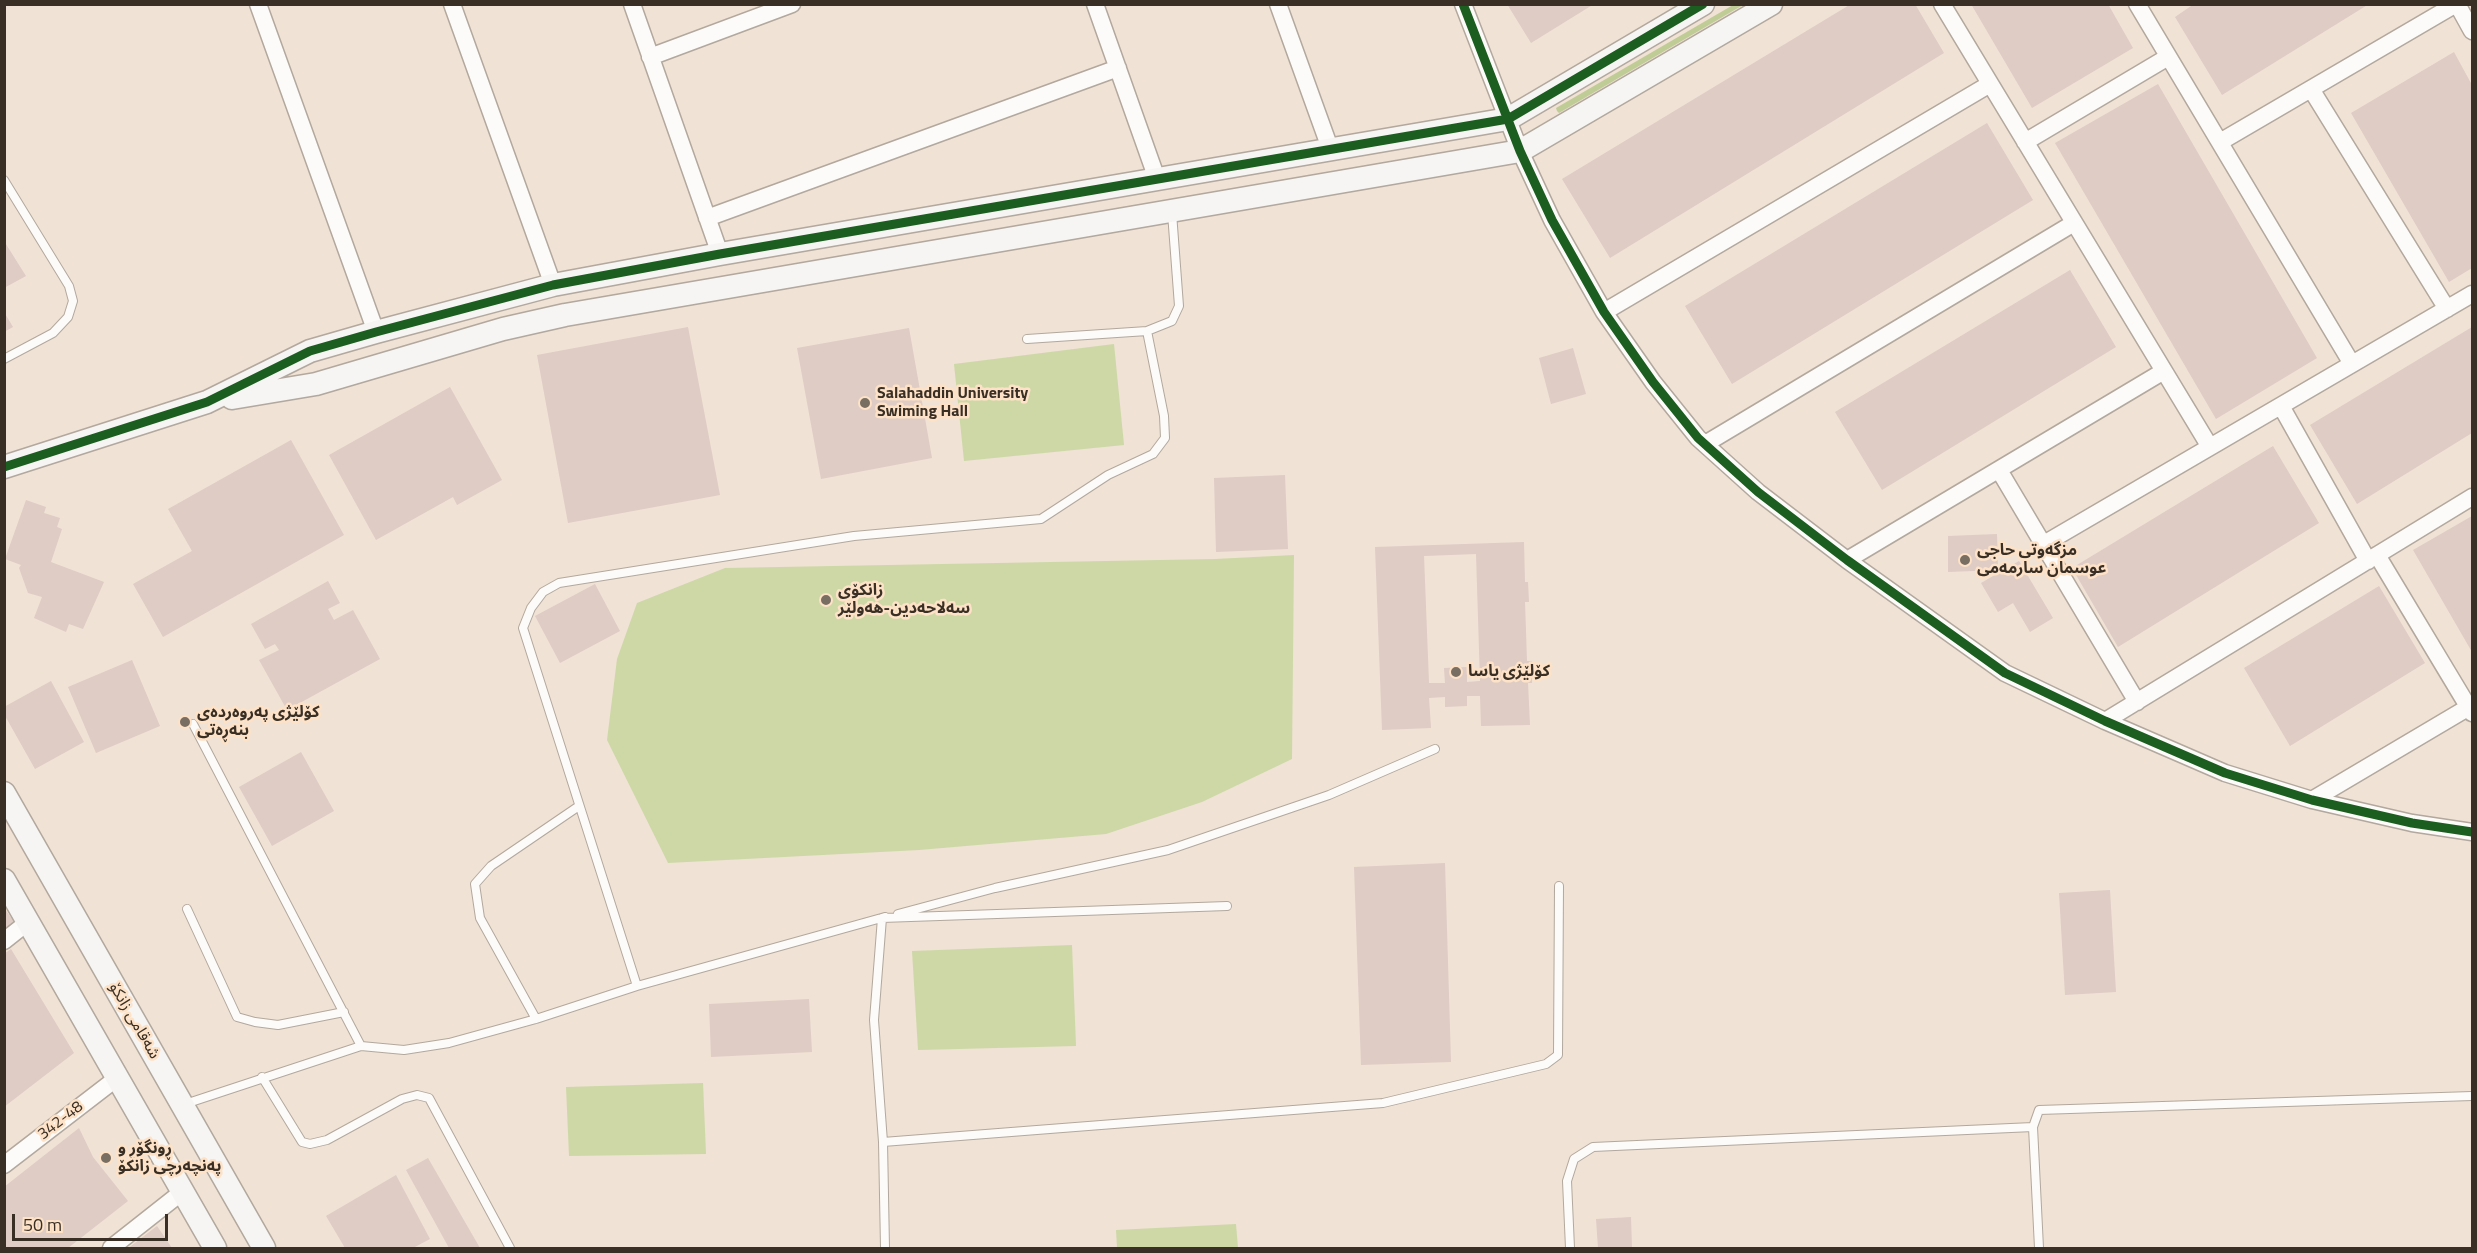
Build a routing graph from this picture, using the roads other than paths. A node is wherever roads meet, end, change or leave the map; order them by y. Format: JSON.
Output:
{"nodes":[{"id":1,"x":258,"y":4,"type":"edge"},
{"id":2,"x":452,"y":4,"type":"edge"},
{"id":3,"x":632,"y":4,"type":"edge"},
{"id":4,"x":792,"y":4,"type":"edge"},
{"id":5,"x":1095,"y":4,"type":"edge"},
{"id":6,"x":1278,"y":4,"type":"edge"},
{"id":7,"x":1463,"y":4,"type":"edge"},
{"id":8,"x":1703,"y":4,"type":"edge"},
{"id":9,"x":1770,"y":4,"type":"edge"},
{"id":10,"x":1942,"y":4,"type":"edge"},
{"id":11,"x":2137,"y":4,"type":"edge"},
{"id":12,"x":2456,"y":4,"type":"edge"},
{"id":13,"x":2472,"y":31,"type":"edge"},
{"id":14,"x":650,"y":57,"type":"junction"},
{"id":15,"x":2168,"y":57,"type":"junction"},
{"id":16,"x":1118,"y":68,"type":"junction"},
{"id":17,"x":1990,"y":84,"type":"junction"},
{"id":18,"x":2312,"y":89,"type":"junction"},
{"id":19,"x":1508,"y":119,"type":"junction"},
{"id":20,"x":2025,"y":142,"type":"junction"},
{"id":21,"x":2220,"y":142,"type":"junction"},
{"id":22,"x":1331,"y":151,"type":"junction"},
{"id":23,"x":1520,"y":151,"type":"junction"},
{"id":24,"x":1157,"y":179,"type":"junction"},
{"id":25,"x":4,"y":180,"type":"edge"},
{"id":26,"x":1171,"y":210,"type":"junction"},
{"id":27,"x":707,"y":218,"type":"junction"},
{"id":28,"x":2074,"y":223,"type":"junction"},
{"id":29,"x":869,"y":228,"type":"junction"},
{"id":30,"x":720,"y":254,"type":"junction"},
{"id":31,"x":873,"y":261,"type":"junction"},
{"id":32,"x":553,"y":285,"type":"junction"},
{"id":33,"x":2472,"y":294,"type":"edge"},
{"id":34,"x":2447,"y":309,"type":"junction"},
{"id":35,"x":1604,"y":312,"type":"junction"},
{"id":36,"x":1147,"y":331,"type":"junction"},
{"id":37,"x":376,"y":332,"type":"junction"},
{"id":38,"x":1027,"y":339,"type":"dead end"},
{"id":39,"x":4,"y":359,"type":"edge"},
{"id":40,"x":2352,"y":364,"type":"junction"},
{"id":41,"x":2164,"y":371,"type":"junction"},
{"id":42,"x":207,"y":402,"type":"junction"},
{"id":43,"x":2281,"y":406,"type":"junction"},
{"id":44,"x":1705,"y":444,"type":"junction"},
{"id":45,"x":2210,"y":447,"type":"junction"},
{"id":46,"x":4,"y":467,"type":"edge"},
{"id":47,"x":1999,"y":470,"type":"junction"},
{"id":48,"x":2472,"y":497,"type":"edge"},
{"id":49,"x":2044,"y":544,"type":"junction"},
{"id":50,"x":2373,"y":558,"type":"junction"},
{"id":51,"x":1847,"y":560,"type":"junction"},
{"id":52,"x":2137,"y":702,"type":"junction"},
{"id":53,"x":2471,"y":710,"type":"edge"},
{"id":54,"x":2105,"y":722,"type":"junction"},
{"id":55,"x":193,"y":724,"type":"dead end"},
{"id":56,"x":1435,"y":749,"type":"dead end"},
{"id":57,"x":4,"y":793,"type":"edge"},
{"id":58,"x":2312,"y":800,"type":"junction"},
{"id":59,"x":579,"y":806,"type":"junction"},
{"id":60,"x":2472,"y":832,"type":"edge"},
{"id":61,"x":4,"y":880,"type":"edge"},
{"id":62,"x":1559,"y":886,"type":"dead end"},
{"id":63,"x":1227,"y":906,"type":"dead end"},
{"id":64,"x":187,"y":909,"type":"dead end"},
{"id":65,"x":882,"y":918,"type":"junction"},
{"id":66,"x":28,"y":922,"type":"junction"},
{"id":67,"x":4,"y":941,"type":"edge"},
{"id":68,"x":637,"y":986,"type":"junction"},
{"id":69,"x":344,"y":1012,"type":"junction"},
{"id":70,"x":536,"y":1019,"type":"junction"},
{"id":71,"x":361,"y":1046,"type":"junction"},
{"id":72,"x":262,"y":1077,"type":"junction"},
{"id":73,"x":117,"y":1078,"type":"junction"},
{"id":74,"x":2472,"y":1096,"type":"edge"},
{"id":75,"x":182,"y":1105,"type":"junction"},
{"id":76,"x":2033,"y":1127,"type":"junction"},
{"id":77,"x":883,"y":1142,"type":"junction"},
{"id":78,"x":4,"y":1165,"type":"edge"},
{"id":79,"x":182,"y":1192,"type":"junction"},
{"id":80,"x":111,"y":1248,"type":"edge"},
{"id":81,"x":215,"y":1248,"type":"edge"},
{"id":82,"x":264,"y":1248,"type":"edge"},
{"id":83,"x":510,"y":1248,"type":"edge"},
{"id":84,"x":885,"y":1248,"type":"edge"},
{"id":85,"x":1570,"y":1248,"type":"edge"},
{"id":86,"x":2039,"y":1248,"type":"edge"}],
"edges":[{"from":1,"to":37,"type":"street"},
{"from":2,"to":32,"type":"street"},
{"from":3,"to":14,"type":"street"},
{"from":4,"to":14,"type":"street"},
{"from":5,"to":16,"type":"street"},
{"from":6,"to":22,"type":"street"},
{"from":7,"to":19,"type":"street"},
{"from":8,"to":19,"type":"street"},
{"from":9,"to":23,"type":"street"},
{"from":10,"to":17,"type":"street"},
{"from":11,"to":15,"type":"street"},
{"from":12,"to":13,"type":"street"},
{"from":12,"to":18,"type":"street"},
{"from":14,"to":27,"type":"street"},
{"from":15,"to":20,"type":"street"},
{"from":15,"to":21,"type":"street"},
{"from":16,"to":24,"type":"street"},
{"from":16,"to":27,"type":"street"},
{"from":17,"to":20,"type":"street"},
{"from":17,"to":35,"type":"street"},
{"from":18,"to":21,"type":"street"},
{"from":18,"to":34,"type":"street"},
{"from":19,"to":22,"type":"street"},
{"from":19,"to":23,"type":"street"},
{"from":20,"to":28,"type":"street"},
{"from":21,"to":40,"type":"street"},
{"from":22,"to":24,"type":"street"},
{"from":23,"to":26,"type":"street"},
{"from":23,"to":35,"type":"street"},
{"from":24,"to":29,"type":"street"},
{"from":25,"to":39,"type":"lane"},
{"from":26,"to":31,"type":"street"},
{"from":26,"to":36,"type":"lane"},
{"from":27,"to":30,"type":"street"},
{"from":28,"to":41,"type":"street"},
{"from":28,"to":44,"type":"street"},
{"from":29,"to":30,"type":"street"},
{"from":29,"to":31,"type":"street"},
{"from":30,"to":32,"type":"street"},
{"from":31,"to":42,"type":"street"},
{"from":32,"to":37,"type":"street"},
{"from":33,"to":34,"type":"street"},
{"from":34,"to":40,"type":"street"},
{"from":35,"to":44,"type":"street"},
{"from":36,"to":38,"type":"lane"},
{"from":36,"to":59,"type":"lane"},
{"from":37,"to":42,"type":"street"},
{"from":40,"to":43,"type":"street"},
{"from":41,"to":45,"type":"street"},
{"from":41,"to":47,"type":"street"},
{"from":42,"to":46,"type":"street"},
{"from":43,"to":45,"type":"street"},
{"from":43,"to":50,"type":"street"},
{"from":44,"to":51,"type":"street"},
{"from":45,"to":49,"type":"street"},
{"from":47,"to":49,"type":"street"},
{"from":47,"to":51,"type":"street"},
{"from":48,"to":50,"type":"street"},
{"from":49,"to":52,"type":"street"},
{"from":50,"to":52,"type":"street"},
{"from":50,"to":53,"type":"street"},
{"from":51,"to":54,"type":"street"},
{"from":52,"to":54,"type":"street"},
{"from":53,"to":58,"type":"street"},
{"from":54,"to":58,"type":"street"},
{"from":55,"to":69,"type":"lane"},
{"from":56,"to":65,"type":"lane"},
{"from":57,"to":75,"type":"street","name":"شەقامی زانکۆ"},
{"from":58,"to":60,"type":"street"},
{"from":59,"to":68,"type":"lane"},
{"from":59,"to":70,"type":"lane"},
{"from":61,"to":66,"type":"street"},
{"from":62,"to":77,"type":"lane"},
{"from":63,"to":65,"type":"lane"},
{"from":64,"to":69,"type":"lane"},
{"from":65,"to":68,"type":"lane"},
{"from":65,"to":77,"type":"lane"},
{"from":66,"to":67,"type":"street"},
{"from":66,"to":73,"type":"street"},
{"from":68,"to":70,"type":"lane"},
{"from":69,"to":71,"type":"lane"},
{"from":70,"to":71,"type":"lane"},
{"from":71,"to":72,"type":"lane"},
{"from":72,"to":75,"type":"lane"},
{"from":72,"to":83,"type":"lane"},
{"from":73,"to":78,"type":"street","name":"342-48"},
{"from":73,"to":79,"type":"street"},
{"from":74,"to":76,"type":"lane"},
{"from":75,"to":82,"type":"street","name":"شەقامی زانکۆ"},
{"from":76,"to":85,"type":"lane"},
{"from":76,"to":86,"type":"lane"},
{"from":77,"to":84,"type":"lane"},
{"from":79,"to":80,"type":"street"},
{"from":79,"to":81,"type":"street"}]}
